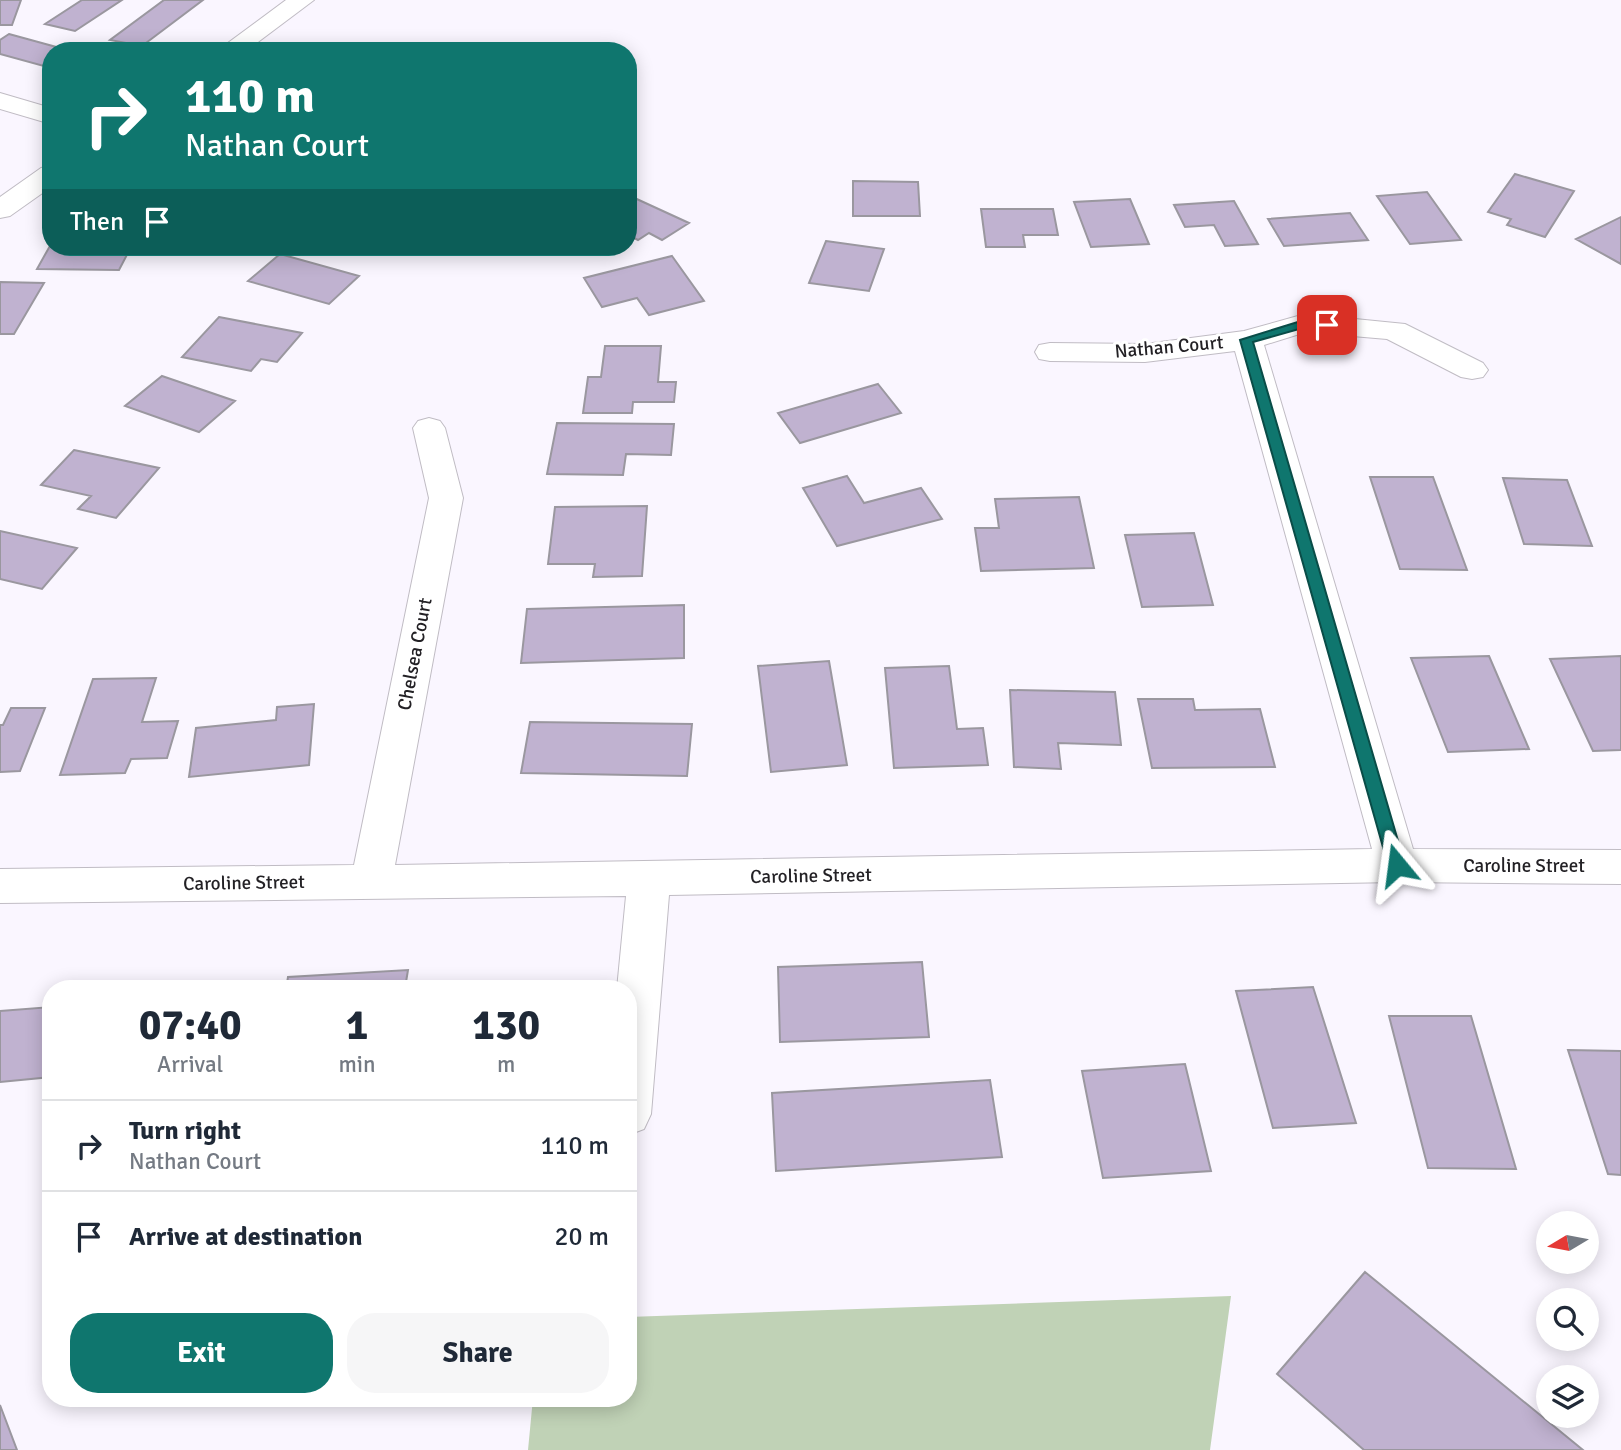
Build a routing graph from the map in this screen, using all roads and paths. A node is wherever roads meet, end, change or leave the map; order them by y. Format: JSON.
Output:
{"nodes":[{"id":1,"x":302,"y":0,"type":"edge"},
{"id":2,"x":242,"y":42,"type":"edge"},
{"id":3,"x":0,"y":101,"type":"edge"},
{"id":4,"x":42,"y":113,"type":"edge"},
{"id":5,"x":42,"y":180,"type":"edge"},
{"id":6,"x":0,"y":210,"type":"edge"},
{"id":7,"x":1247,"y":340,"type":"junction"},
{"id":8,"x":1050,"y":352,"type":"dead end"},
{"id":9,"x":1472,"y":370,"type":"dead end"},
{"id":10,"x":429,"y":428,"type":"dead end"},
{"id":11,"x":1397,"y":865,"type":"junction"},
{"id":12,"x":1621,"y":867,"type":"edge"},
{"id":13,"x":649,"y":879,"type":"junction"},
{"id":14,"x":371,"y":882,"type":"junction"},
{"id":15,"x":0,"y":886,"type":"edge"},
{"id":16,"x":637,"y":1013,"type":"edge"}],
"edges":[{"from":1,"to":2,"type":"street"},
{"from":3,"to":4,"type":"street"},
{"from":5,"to":6,"type":"street"},
{"from":7,"to":8,"type":"street","name":"Nathan Court"},
{"from":7,"to":9,"type":"street","name":"Nathan Court"},
{"from":7,"to":11,"type":"street","name":"Nathan Court"},
{"from":10,"to":14,"type":"street","name":"Chelsea Court"},
{"from":11,"to":12,"type":"street","name":"Caroline Street"},
{"from":11,"to":13,"type":"street","name":"Caroline Street"},
{"from":13,"to":14,"type":"street","name":"Caroline Street"},
{"from":13,"to":16,"type":"street"},
{"from":14,"to":15,"type":"street","name":"Caroline Street"}]}
